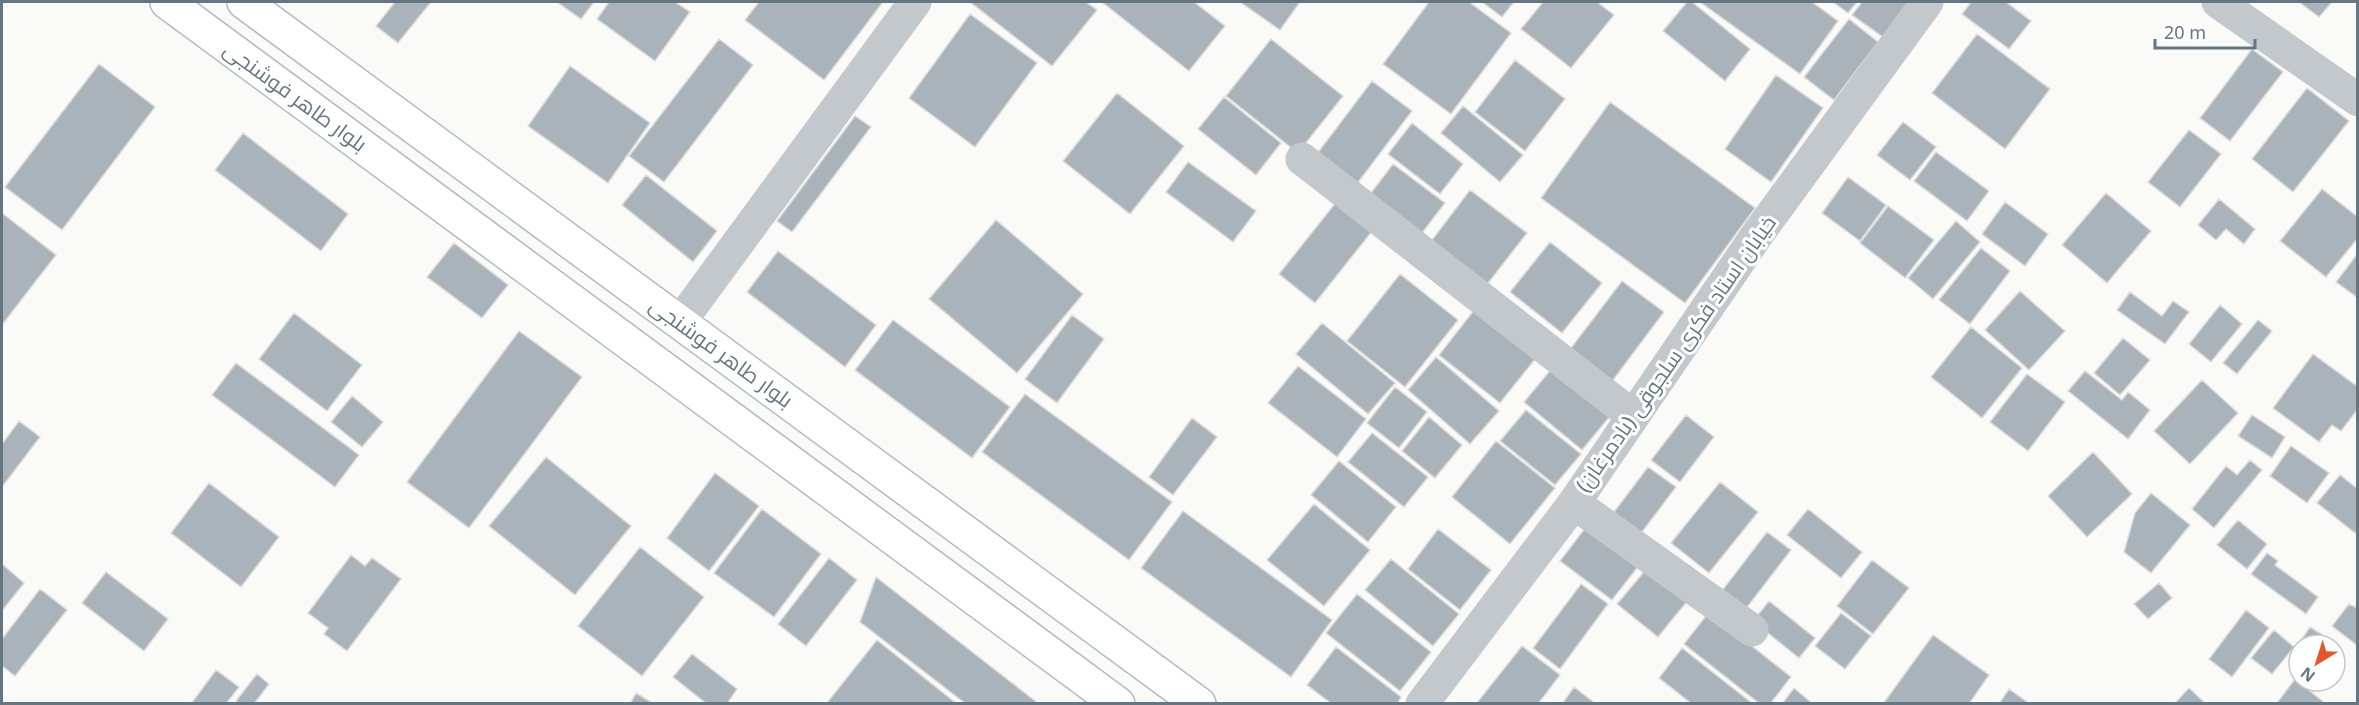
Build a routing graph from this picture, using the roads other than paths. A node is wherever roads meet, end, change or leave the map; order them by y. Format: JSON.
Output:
{"nodes":[{"id":1,"x":167,"y":2,"type":"edge"},
{"id":2,"x":244,"y":2,"type":"edge"},
{"id":3,"x":915,"y":2,"type":"edge"},
{"id":4,"x":1927,"y":2,"type":"edge"},
{"id":5,"x":2218,"y":2,"type":"edge"},
{"id":6,"x":2358,"y":100,"type":"edge"},
{"id":7,"x":1302,"y":159,"type":"dead end"},
{"id":8,"x":680,"y":322,"type":"junction"},
{"id":9,"x":1633,"y":416,"type":"junction"},
{"id":10,"x":1574,"y":503,"type":"junction"},
{"id":11,"x":1752,"y":630,"type":"dead end"},
{"id":12,"x":1119,"y":704,"type":"edge"},
{"id":13,"x":1199,"y":704,"type":"edge"},
{"id":14,"x":1422,"y":704,"type":"edge"}],
"edges":[{"from":1,"to":12,"type":"street","name":"بلوار طاهر فوشنجی"},
{"from":2,"to":8,"type":"street","name":"بلوار طاهر فوشنجی"},
{"from":3,"to":8,"type":"street"},
{"from":4,"to":9,"type":"street","name":"خیابان استاد فکری سلجوقی (بادمرغان)"},
{"from":5,"to":6,"type":"street"},
{"from":7,"to":9,"type":"street"},
{"from":8,"to":13,"type":"street","name":"بلوار طاهر فوشنجی"},
{"from":9,"to":10,"type":"street","name":"خیابان استاد فکری سلجوقی (بادمرغان)"},
{"from":10,"to":11,"type":"street"},
{"from":10,"to":14,"type":"street","name":"خیابان استاد فکری سلجوقی (بادمرغان)"}]}
